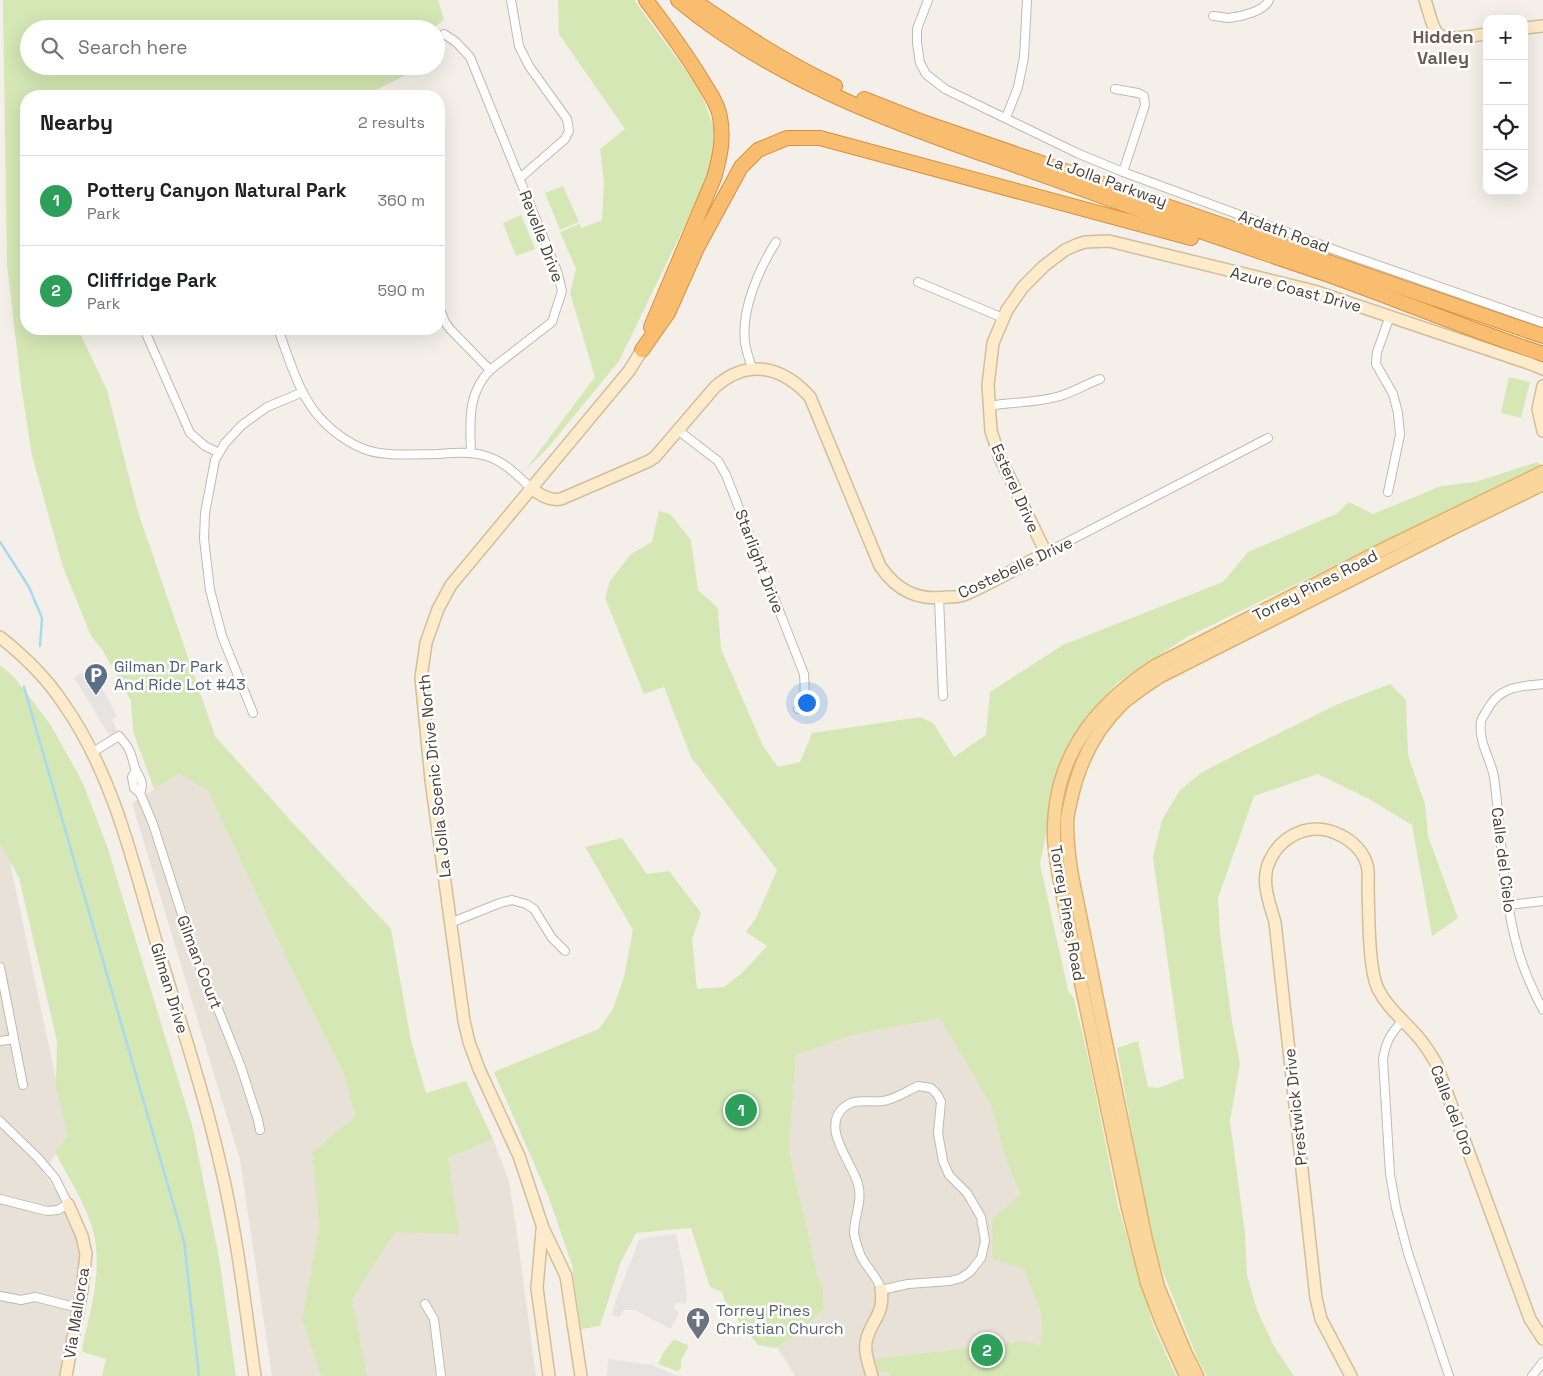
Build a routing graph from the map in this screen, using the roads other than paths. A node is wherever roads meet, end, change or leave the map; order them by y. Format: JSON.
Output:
{"nodes":[{"id":1,"x":511,"y":0,"type":"edge"},
{"id":2,"x":646,"y":0,"type":"edge"},
{"id":3,"x":678,"y":0,"type":"edge"},
{"id":4,"x":693,"y":0,"type":"edge"},
{"id":5,"x":928,"y":0,"type":"edge"},
{"id":6,"x":1027,"y":0,"type":"edge"},
{"id":7,"x":1269,"y":0,"type":"edge"},
{"id":8,"x":1425,"y":0,"type":"edge"},
{"id":9,"x":1213,"y":16,"type":"dead end"},
{"id":10,"x":1543,"y":26,"type":"edge"},
{"id":11,"x":1528,"y":28,"type":"edge"},
{"id":12,"x":1483,"y":34,"type":"edge"},
{"id":13,"x":445,"y":35,"type":"edge"},
{"id":14,"x":1115,"y":89,"type":"dead end"},
{"id":15,"x":1006,"y":118,"type":"junction"},
{"id":16,"x":1123,"y":172,"type":"junction"},
{"id":17,"x":520,"y":178,"type":"junction"},
{"id":18,"x":776,"y":242,"type":"dead end"},
{"id":19,"x":1076,"y":245,"type":"joint"},
{"id":20,"x":1309,"y":269,"type":"junction"},
{"id":21,"x":918,"y":282,"type":"dead end"},
{"id":22,"x":1390,"y":316,"type":"junction"},
{"id":23,"x":1003,"y":318,"type":"junction"},
{"id":24,"x":445,"y":322,"type":"edge"},
{"id":25,"x":1543,"y":323,"type":"edge"},
{"id":26,"x":1516,"y":326,"type":"junction"},
{"id":27,"x":1543,"y":332,"type":"edge"},
{"id":28,"x":147,"y":335,"type":"edge"},
{"id":29,"x":280,"y":335,"type":"edge"},
{"id":30,"x":1543,"y":336,"type":"edge"},
{"id":31,"x":642,"y":350,"type":"junction"},
{"id":32,"x":1543,"y":354,"type":"edge"},
{"id":33,"x":752,"y":369,"type":"junction"},
{"id":34,"x":1543,"y":369,"type":"edge"},
{"id":35,"x":490,"y":370,"type":"junction"},
{"id":36,"x":1100,"y":379,"type":"dead end"},
{"id":37,"x":1543,"y":386,"type":"edge"},
{"id":38,"x":303,"y":392,"type":"junction"},
{"id":39,"x":989,"y":406,"type":"junction"},
{"id":40,"x":679,"y":430,"type":"junction"},
{"id":41,"x":1543,"y":431,"type":"edge"},
{"id":42,"x":1268,"y":438,"type":"dead end"},
{"id":43,"x":219,"y":453,"type":"junction"},
{"id":44,"x":471,"y":453,"type":"junction"},
{"id":45,"x":1543,"y":472,"type":"edge"},
{"id":46,"x":1543,"y":484,"type":"edge"},
{"id":47,"x":532,"y":489,"type":"junction"},
{"id":48,"x":1388,"y":492,"type":"dead end"},
{"id":49,"x":1046,"y":553,"type":"junction"},
{"id":50,"x":939,"y":598,"type":"junction"},
{"id":51,"x":0,"y":636,"type":"edge"},
{"id":52,"x":1543,"y":684,"type":"edge"},
{"id":53,"x":943,"y":696,"type":"dead end"},
{"id":54,"x":798,"y":709,"type":"dead end"},
{"id":55,"x":253,"y":713,"type":"dead end"},
{"id":56,"x":93,"y":752,"type":"junction"},
{"id":57,"x":1288,"y":838,"type":"joint"},
{"id":58,"x":1543,"y":901,"type":"edge"},
{"id":59,"x":1508,"y":905,"type":"junction"},
{"id":60,"x":450,"y":923,"type":"junction"},
{"id":61,"x":565,"y":950,"type":"dead end"},
{"id":62,"x":0,"y":967,"type":"edge"},
{"id":63,"x":1543,"y":1010,"type":"edge"},
{"id":64,"x":1402,"y":1021,"type":"junction"},
{"id":65,"x":14,"y":1039,"type":"junction"},
{"id":66,"x":0,"y":1041,"type":"edge"},
{"id":67,"x":23,"y":1085,"type":"dead end"},
{"id":68,"x":0,"y":1121,"type":"edge"},
{"id":69,"x":260,"y":1130,"type":"dead end"},
{"id":70,"x":0,"y":1198,"type":"edge"},
{"id":71,"x":68,"y":1204,"type":"junction"},
{"id":72,"x":543,"y":1228,"type":"junction"},
{"id":73,"x":882,"y":1290,"type":"junction"},
{"id":74,"x":0,"y":1296,"type":"edge"},
{"id":75,"x":425,"y":1304,"type":"dead end"},
{"id":76,"x":79,"y":1308,"type":"junction"},
{"id":77,"x":1543,"y":1339,"type":"edge"},
{"id":78,"x":1543,"y":1362,"type":"edge"},
{"id":79,"x":66,"y":1376,"type":"edge"},
{"id":80,"x":255,"y":1376,"type":"edge"},
{"id":81,"x":441,"y":1376,"type":"edge"},
{"id":82,"x":549,"y":1376,"type":"edge"},
{"id":83,"x":581,"y":1376,"type":"edge"},
{"id":84,"x":872,"y":1376,"type":"edge"},
{"id":85,"x":1186,"y":1376,"type":"edge"},
{"id":86,"x":1197,"y":1376,"type":"edge"},
{"id":87,"x":1351,"y":1376,"type":"edge"},
{"id":88,"x":1449,"y":1376,"type":"edge"},
{"id":89,"x":1532,"y":1376,"type":"edge"}],
"edges":[{"from":1,"to":17,"type":"street"},
{"from":2,"to":31,"type":"highway"},
{"from":3,"to":20,"type":"highway","name":"La Jolla Parkway"},
{"from":4,"to":26,"type":"highway","name":"La Jolla Parkway"},
{"from":5,"to":15,"type":"street","name":"Ardath Road"},
{"from":6,"to":15,"type":"street"},
{"from":7,"to":9,"type":"street"},
{"from":8,"to":12,"type":"street"},
{"from":10,"to":11,"type":"street"},
{"from":13,"to":17,"type":"street","name":"Revelle Drive"},
{"from":14,"to":16,"type":"street"},
{"from":15,"to":16,"type":"street","name":"Ardath Road"},
{"from":16,"to":25,"type":"street","name":"Ardath Road"},
{"from":17,"to":35,"type":"street","name":"Revelle Drive"},
{"from":18,"to":33,"type":"street"},
{"from":19,"to":22,"type":"street","name":"Azure Coast Drive"},
{"from":19,"to":23,"type":"street","name":"Esterel Drive"},
{"from":20,"to":31,"type":"highway"},
{"from":20,"to":32,"type":"highway","name":"La Jolla Parkway"},
{"from":21,"to":23,"type":"street"},
{"from":22,"to":34,"type":"street","name":"Azure Coast Drive"},
{"from":22,"to":48,"type":"street"},
{"from":23,"to":39,"type":"street","name":"Esterel Drive"},
{"from":24,"to":35,"type":"street"},
{"from":26,"to":27,"type":"highway"},
{"from":26,"to":30,"type":"highway","name":"La Jolla Parkway"},
{"from":28,"to":43,"type":"street"},
{"from":29,"to":38,"type":"street"},
{"from":31,"to":47,"type":"street","name":"La Jolla Scenic Drive North"},
{"from":33,"to":40,"type":"street"},
{"from":33,"to":50,"type":"street","name":"Costebelle Drive"},
{"from":35,"to":44,"type":"street","name":"Revelle Drive"},
{"from":36,"to":39,"type":"street"},
{"from":37,"to":41,"type":"street"},
{"from":38,"to":43,"type":"street"},
{"from":38,"to":44,"type":"street"},
{"from":39,"to":49,"type":"street","name":"Esterel Drive"},
{"from":40,"to":47,"type":"street"},
{"from":40,"to":54,"type":"street","name":"Starlight Drive"},
{"from":42,"to":49,"type":"street","name":"Costebelle Drive"},
{"from":43,"to":55,"type":"street"},
{"from":44,"to":47,"type":"street"},
{"from":45,"to":85,"type":"main road","name":"Torrey Pines Road"},
{"from":46,"to":86,"type":"main road","name":"Torrey Pines Road"},
{"from":47,"to":60,"type":"street","name":"La Jolla Scenic Drive North"},
{"from":49,"to":50,"type":"street","name":"Costebelle Drive"},
{"from":50,"to":53,"type":"street"},
{"from":51,"to":56,"type":"street","name":"Gilman Drive"},
{"from":52,"to":59,"type":"street","name":"Calle del Cielo"},
{"from":56,"to":69,"type":"street","name":"Gilman Court"},
{"from":56,"to":80,"type":"street","name":"Gilman Drive"},
{"from":57,"to":64,"type":"street","name":"Calle del Oro"},
{"from":57,"to":87,"type":"street","name":"Prestwick Drive"},
{"from":58,"to":59,"type":"street"},
{"from":59,"to":63,"type":"street","name":"Calle del Cielo"},
{"from":60,"to":61,"type":"street"},
{"from":60,"to":72,"type":"street","name":"La Jolla Scenic Drive North"},
{"from":62,"to":65,"type":"street"},
{"from":64,"to":77,"type":"street","name":"Calle del Oro"},
{"from":64,"to":88,"type":"street"},
{"from":65,"to":66,"type":"street"},
{"from":65,"to":67,"type":"street"},
{"from":68,"to":71,"type":"street"},
{"from":70,"to":71,"type":"street"},
{"from":71,"to":76,"type":"street","name":"Via Mallorca"},
{"from":72,"to":82,"type":"street","name":"La Jolla Scenic Drive North"},
{"from":72,"to":83,"type":"street","name":"La Jolla Scenic Drive North"},
{"from":73,"to":73,"type":"street"},
{"from":73,"to":84,"type":"street"},
{"from":74,"to":76,"type":"street"},
{"from":75,"to":81,"type":"street"},
{"from":76,"to":79,"type":"street","name":"Via Mallorca"},
{"from":78,"to":89,"type":"street"}]}
